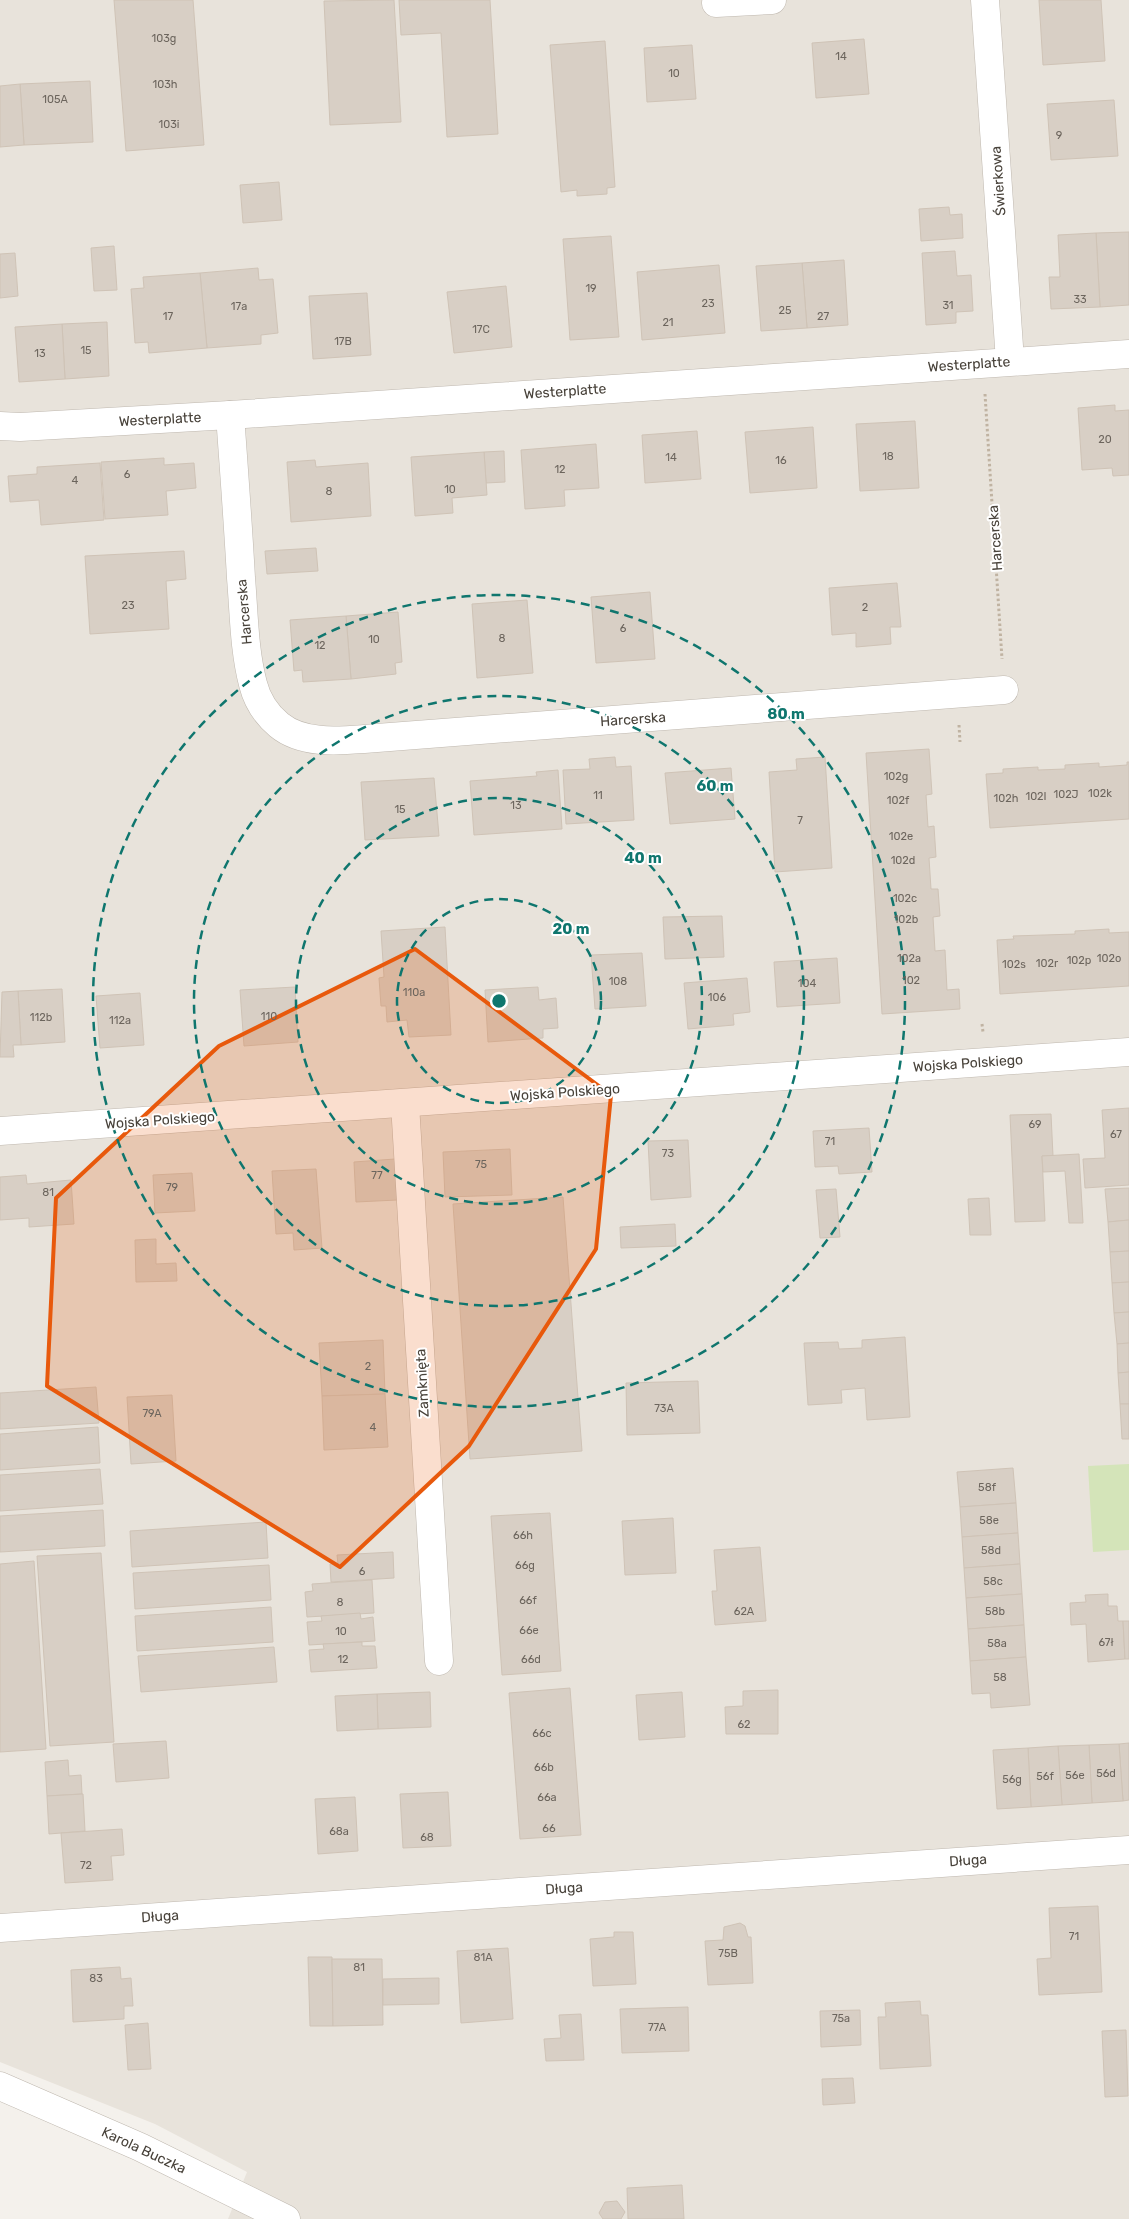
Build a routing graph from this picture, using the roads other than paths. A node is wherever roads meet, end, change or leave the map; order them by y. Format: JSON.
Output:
{"nodes":[{"id":1,"x":772,"y":0,"type":"edge"},
{"id":2,"x":985,"y":0,"type":"edge"},
{"id":3,"x":716,"y":3,"type":"dead end"},
{"id":4,"x":1129,"y":354,"type":"edge"},
{"id":5,"x":1010,"y":361,"type":"junction"},
{"id":6,"x":230,"y":415,"type":"junction"},
{"id":7,"x":0,"y":426,"type":"edge"},
{"id":8,"x":1004,"y":690,"type":"road end"},
{"id":9,"x":1129,"y":1052,"type":"edge"},
{"id":10,"x":405,"y":1104,"type":"junction"},
{"id":11,"x":0,"y":1131,"type":"edge"},
{"id":12,"x":439,"y":1661,"type":"dead end"},
{"id":13,"x":1129,"y":1850,"type":"edge"},
{"id":14,"x":0,"y":1928,"type":"edge"},
{"id":15,"x":0,"y":2086,"type":"edge"},
{"id":16,"x":286,"y":2219,"type":"edge"}],
"edges":[{"from":1,"to":3,"type":"street"},
{"from":2,"to":5,"type":"street","name":"Świerkowa"},
{"from":4,"to":5,"type":"street","name":"Westerplatte"},
{"from":5,"to":6,"type":"street","name":"Westerplatte"},
{"from":6,"to":7,"type":"street","name":"Westerplatte"},
{"from":6,"to":8,"type":"street","name":"Harcerska"},
{"from":9,"to":10,"type":"street","name":"Wojska Polskiego"},
{"from":10,"to":11,"type":"street","name":"Wojska Polskiego"},
{"from":10,"to":12,"type":"street","name":"Zamknięta"},
{"from":13,"to":14,"type":"street","name":"Długa"},
{"from":15,"to":16,"type":"street","name":"Karola Buczka"}]}
